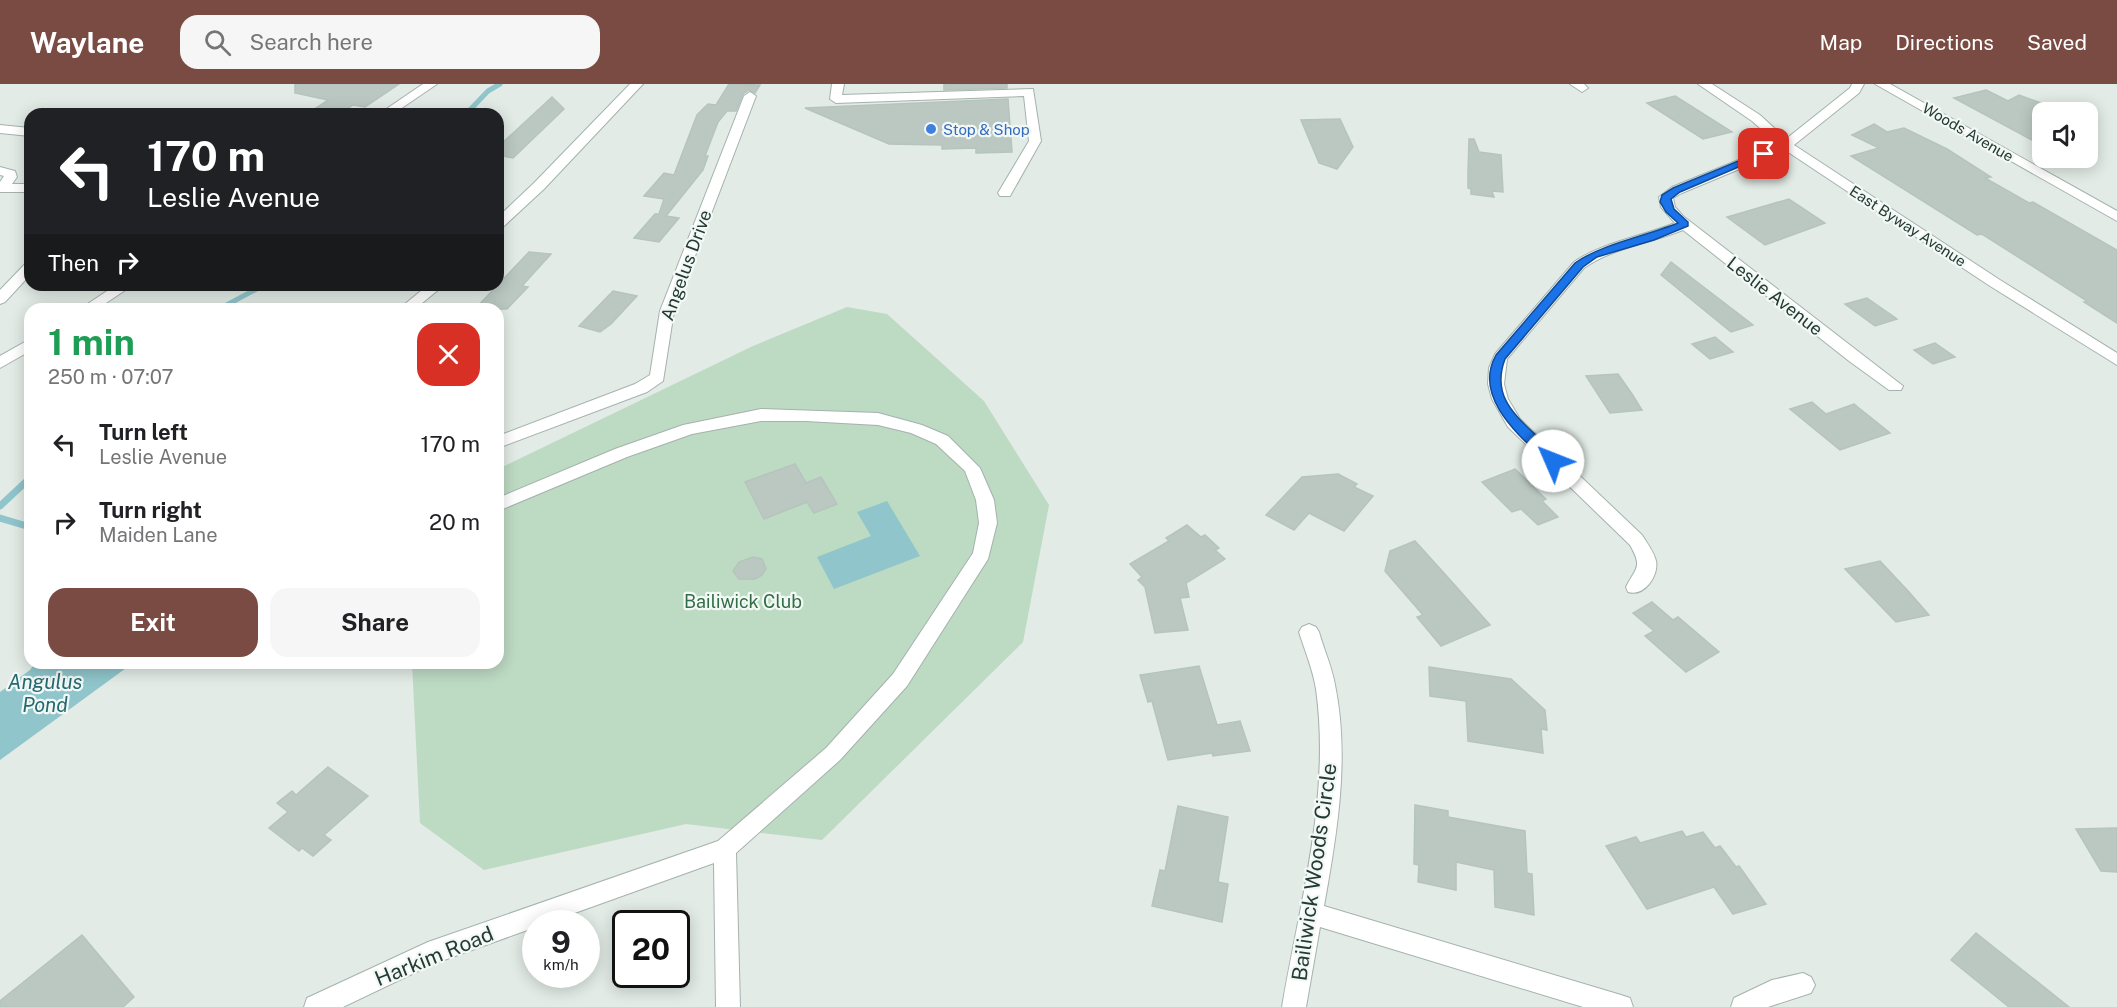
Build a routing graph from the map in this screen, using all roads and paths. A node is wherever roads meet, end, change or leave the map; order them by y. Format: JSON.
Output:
{"nodes":[{"id":1,"x":431,"y":84,"type":"edge"},
{"id":2,"x":636,"y":84,"type":"edge"},
{"id":3,"x":838,"y":84,"type":"edge"},
{"id":4,"x":878,"y":84,"type":"edge"},
{"id":5,"x":1704,"y":84,"type":"edge"},
{"id":6,"x":1858,"y":84,"type":"edge"},
{"id":7,"x":1881,"y":84,"type":"edge"},
{"id":8,"x":931,"y":90,"type":"edge"},
{"id":9,"x":750,"y":96,"type":"dead end"},
{"id":10,"x":878,"y":97,"type":"junction"},
{"id":11,"x":394,"y":108,"type":"edge"},
{"id":12,"x":0,"y":129,"type":"edge"},
{"id":13,"x":24,"y":131,"type":"edge"},
{"id":14,"x":1786,"y":145,"type":"junction"},
{"id":15,"x":0,"y":171,"type":"edge"},
{"id":16,"x":2,"y":188,"type":"edge"},
{"id":17,"x":24,"y":188,"type":"edge"},
{"id":18,"x":1005,"y":194,"type":"dead end"},
{"id":19,"x":2117,"y":217,"type":"edge"},
{"id":20,"x":504,"y":218,"type":"edge"},
{"id":21,"x":1685,"y":224,"type":"junction"},
{"id":22,"x":24,"y":273,"type":"edge"},
{"id":23,"x":116,"y":291,"type":"edge"},
{"id":24,"x":429,"y":291,"type":"edge"},
{"id":25,"x":0,"y":299,"type":"edge"},
{"id":26,"x":97,"y":303,"type":"edge"},
{"id":27,"x":414,"y":303,"type":"edge"},
{"id":28,"x":24,"y":348,"type":"edge"},
{"id":29,"x":2117,"y":360,"type":"edge"},
{"id":30,"x":0,"y":363,"type":"edge"},
{"id":31,"x":1895,"y":386,"type":"dead end"},
{"id":32,"x":504,"y":440,"type":"edge"},
{"id":33,"x":504,"y":502,"type":"edge"},
{"id":34,"x":1635,"y":588,"type":"dead end"},
{"id":35,"x":1309,"y":632,"type":"dead end"},
{"id":36,"x":725,"y":849,"type":"junction"},
{"id":37,"x":1311,"y":913,"type":"junction"},
{"id":38,"x":1803,"y":985,"type":"dead end"},
{"id":39,"x":316,"y":1007,"type":"edge"},
{"id":40,"x":728,"y":1007,"type":"edge"},
{"id":41,"x":1294,"y":1007,"type":"edge"},
{"id":42,"x":1621,"y":1007,"type":"edge"},
{"id":43,"x":1743,"y":1007,"type":"edge"}],
"edges":[{"from":1,"to":11,"type":"street"},
{"from":2,"to":20,"type":"street"},
{"from":3,"to":10,"type":"street"},
{"from":4,"to":10,"type":"street"},
{"from":5,"to":14,"type":"street","name":"East Byway Avenue"},
{"from":6,"to":14,"type":"street"},
{"from":7,"to":19,"type":"street","name":"Woods Avenue"},
{"from":8,"to":10,"type":"street"},
{"from":8,"to":18,"type":"street"},
{"from":9,"to":32,"type":"street","name":"Angelus Drive"},
{"from":12,"to":13,"type":"street"},
{"from":14,"to":21,"type":"street","name":"Leslie Avenue"},
{"from":14,"to":29,"type":"street","name":"East Byway Avenue"},
{"from":15,"to":16,"type":"street"},
{"from":16,"to":17,"type":"street"},
{"from":21,"to":31,"type":"street","name":"Leslie Avenue"},
{"from":21,"to":34,"type":"street"},
{"from":22,"to":25,"type":"street"},
{"from":23,"to":26,"type":"street"},
{"from":24,"to":27,"type":"street"},
{"from":28,"to":30,"type":"street"},
{"from":33,"to":36,"type":"street"},
{"from":35,"to":37,"type":"street","name":"Bailiwick Woods Circle"},
{"from":36,"to":39,"type":"street","name":"Harkim Road"},
{"from":36,"to":40,"type":"street"},
{"from":37,"to":41,"type":"street","name":"Bailiwick Woods Circle"},
{"from":37,"to":42,"type":"street"},
{"from":38,"to":43,"type":"street"}]}
